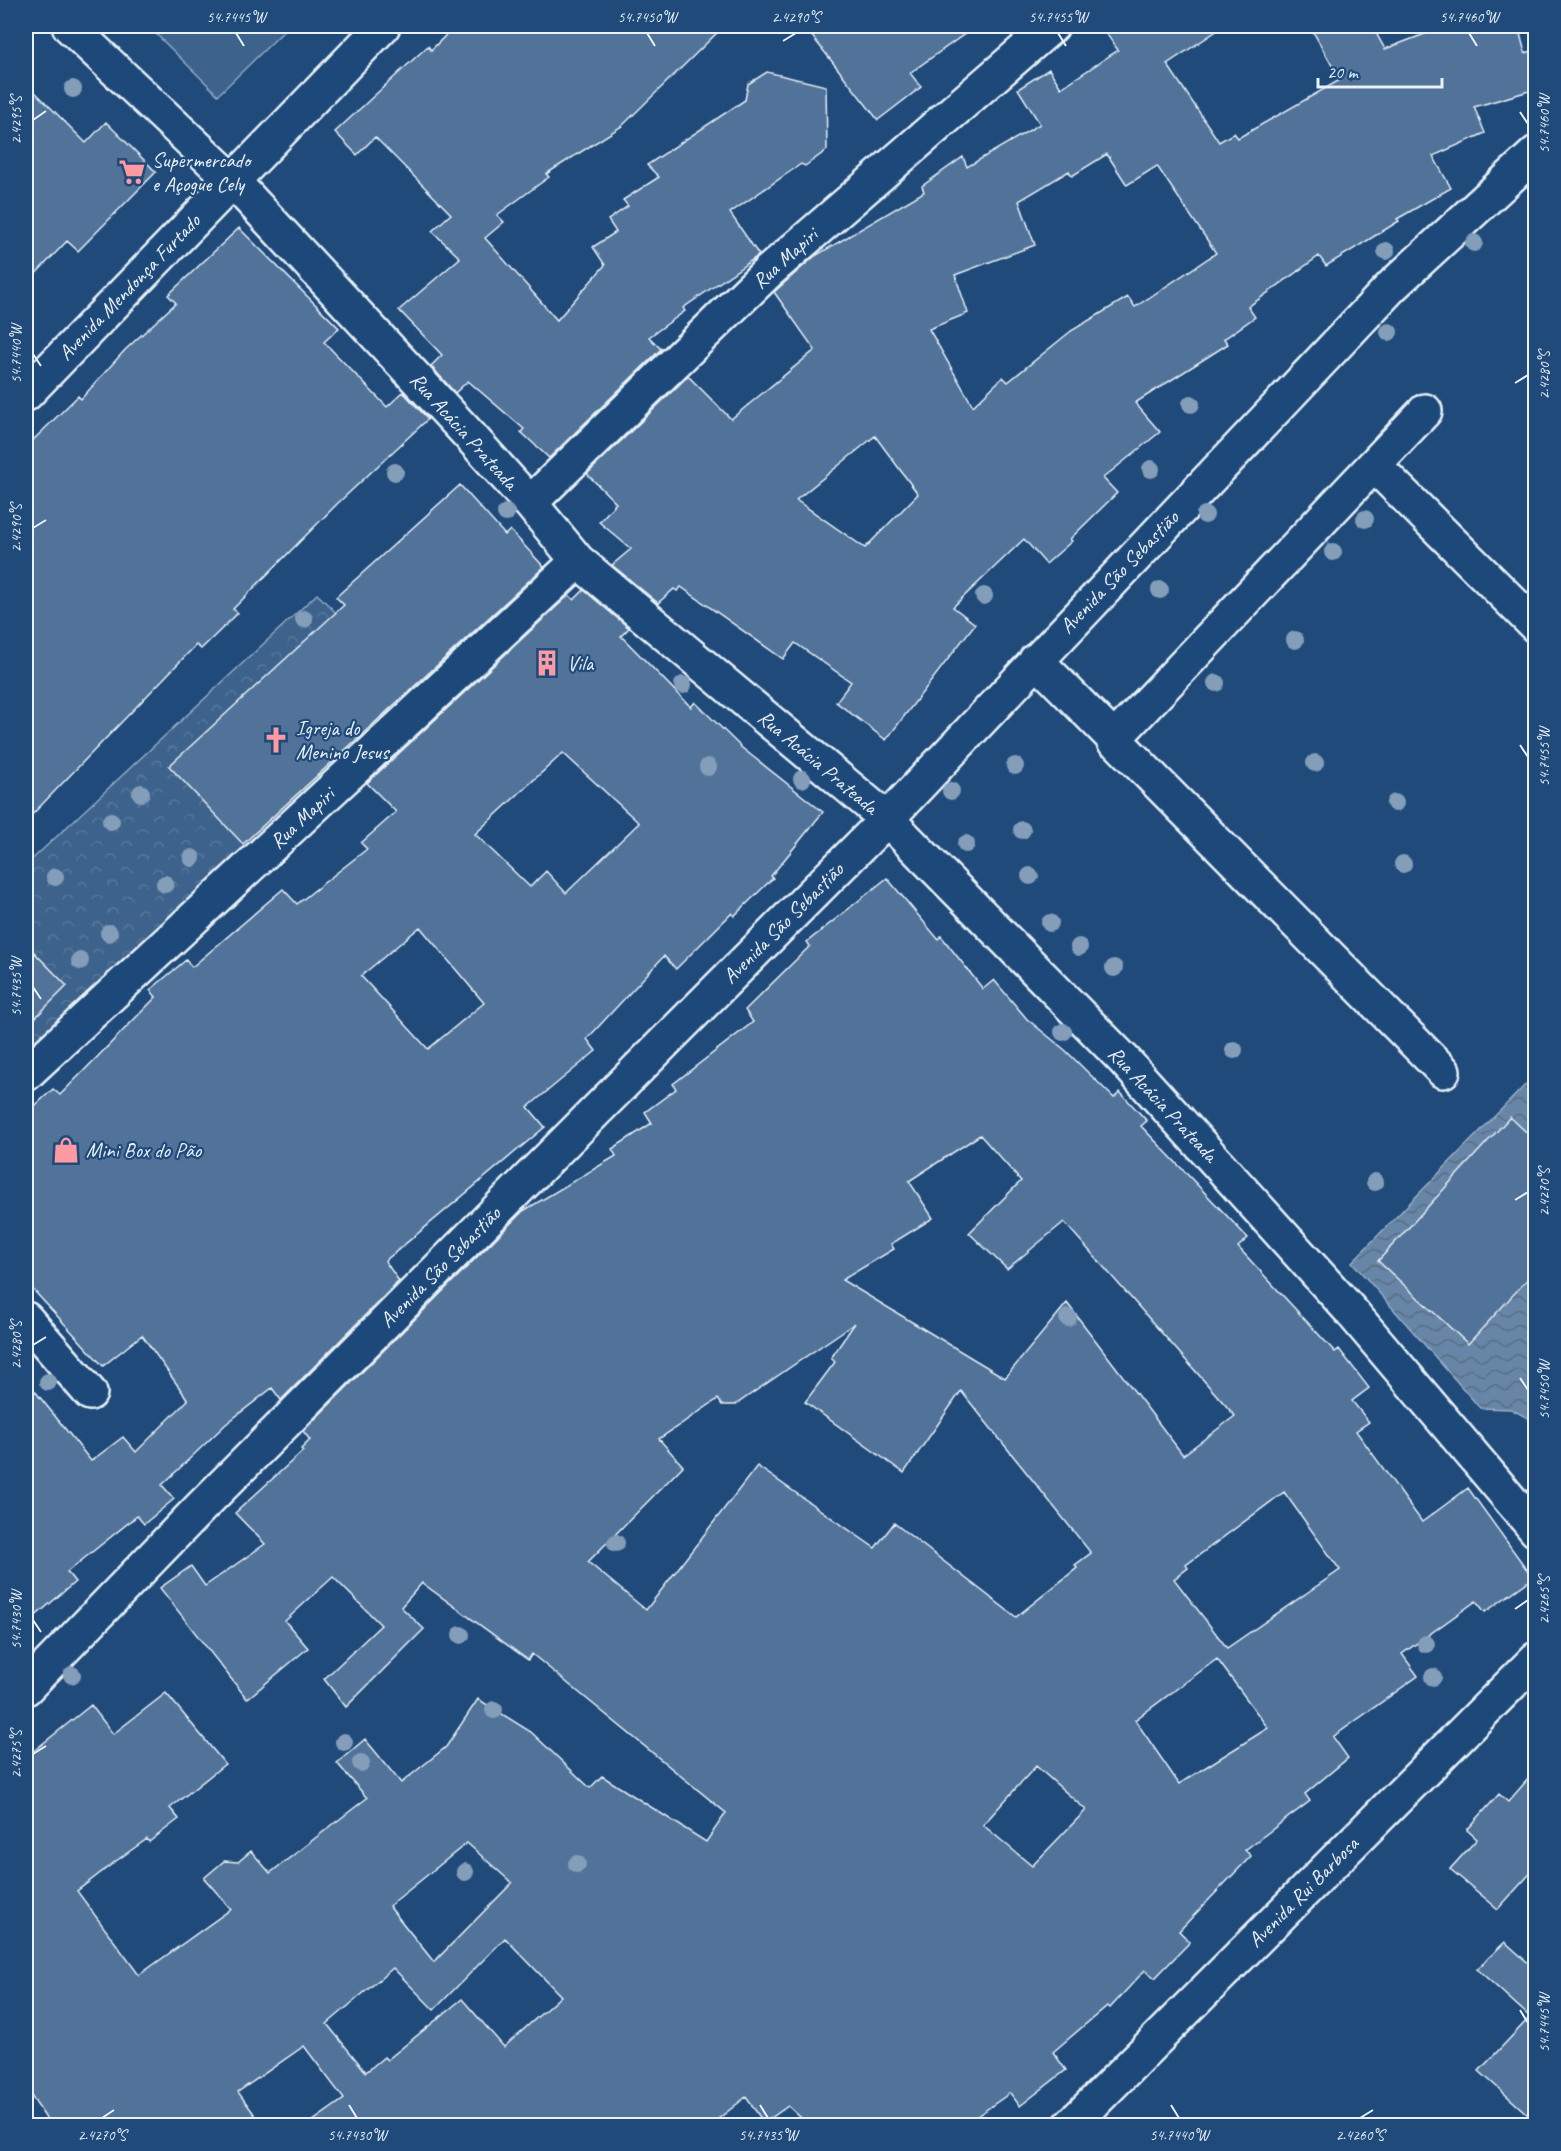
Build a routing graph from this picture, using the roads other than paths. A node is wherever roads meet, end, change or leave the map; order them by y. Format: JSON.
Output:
{"nodes":[{"id":1,"x":69,"y":26,"type":"edge"},
{"id":2,"x":382,"y":26,"type":"edge"},
{"id":3,"x":1052,"y":26,"type":"edge"},
{"id":4,"x":1536,"y":153,"type":"edge"},
{"id":5,"x":232,"y":180,"type":"junction"},
{"id":6,"x":26,"y":394,"type":"edge"},
{"id":7,"x":1425,"y":411,"type":"dead end"},
{"id":8,"x":1374,"y":465,"type":"junction"},
{"id":9,"x":530,"y":503,"type":"junction"},
{"id":10,"x":578,"y":561,"type":"junction"},
{"id":11,"x":1536,"y":626,"type":"edge"},
{"id":12,"x":1036,"y":660,"type":"junction"},
{"id":13,"x":1113,"y":740,"type":"junction"},
{"id":14,"x":887,"y":819,"type":"junction"},
{"id":15,"x":1443,"y":1071,"type":"dead end"},
{"id":16,"x":26,"y":1074,"type":"edge"},
{"id":17,"x":26,"y":1319,"type":"edge"},
{"id":18,"x":90,"y":1393,"type":"dead end"},
{"id":19,"x":1536,"y":1530,"type":"edge"},
{"id":20,"x":1536,"y":1659,"type":"edge"},
{"id":21,"x":26,"y":1688,"type":"edge"},
{"id":22,"x":1070,"y":2126,"type":"edge"}],
"edges":[{"from":1,"to":5,"type":"street","name":"Rua Acácia Prateada"},
{"from":2,"to":5,"type":"street","name":"Avenida Mendonça Furtado"},
{"from":3,"to":9,"type":"street","name":"Rua Mapiri"},
{"from":4,"to":12,"type":"street","name":"Avenida São Sebastião"},
{"from":5,"to":6,"type":"street","name":"Avenida Mendonça Furtado"},
{"from":5,"to":9,"type":"street","name":"Rua Acácia Prateada"},
{"from":7,"to":8,"type":"street"},
{"from":8,"to":11,"type":"street"},
{"from":8,"to":13,"type":"street"},
{"from":9,"to":10,"type":"street","name":"Rua Acácia Prateada"},
{"from":10,"to":14,"type":"street","name":"Rua Acácia Prateada"},
{"from":10,"to":16,"type":"street","name":"Rua Mapiri"},
{"from":12,"to":13,"type":"street"},
{"from":12,"to":14,"type":"street","name":"Avenida São Sebastião"},
{"from":13,"to":15,"type":"street"},
{"from":14,"to":19,"type":"street","name":"Rua Acácia Prateada"},
{"from":14,"to":21,"type":"street","name":"Avenida São Sebastião"},
{"from":17,"to":18,"type":"street"},
{"from":20,"to":22,"type":"street","name":"Avenida Rui Barbosa"}]}
